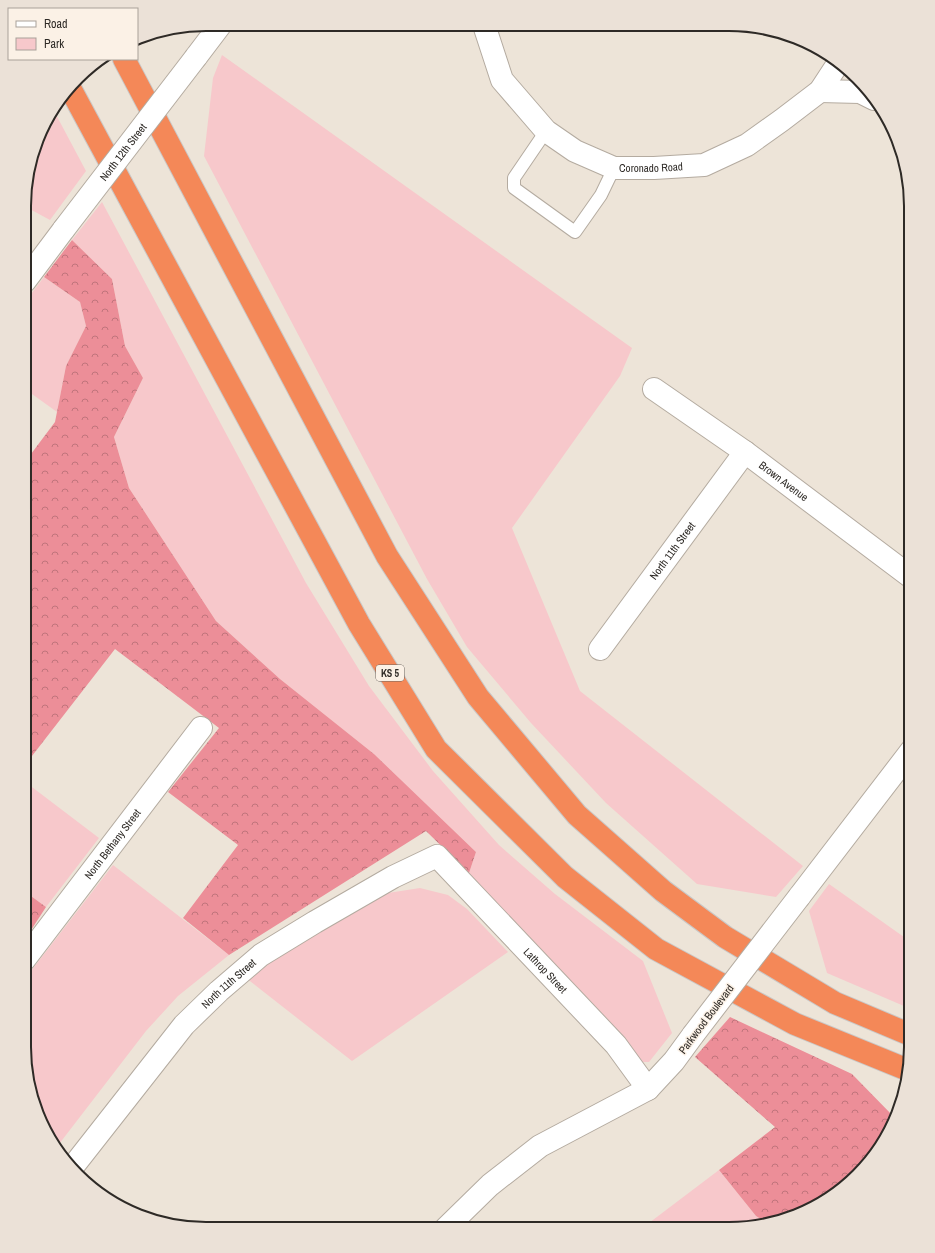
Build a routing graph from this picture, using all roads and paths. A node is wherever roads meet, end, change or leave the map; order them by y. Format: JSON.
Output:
{"nodes":[{"id":1,"x":215,"y":31,"type":"edge"},
{"id":2,"x":486,"y":31,"type":"edge"},
{"id":3,"x":125,"y":60,"type":"edge"},
{"id":4,"x":836,"y":67,"type":"edge"},
{"id":5,"x":820,"y":91,"type":"junction"},
{"id":6,"x":72,"y":92,"type":"edge"},
{"id":7,"x":864,"y":94,"type":"edge"},
{"id":8,"x":546,"y":130,"type":"junction"},
{"id":9,"x":614,"y":168,"type":"junction"},
{"id":10,"x":31,"y":273,"type":"edge"},
{"id":11,"x":654,"y":389,"type":"dead end"},
{"id":12,"x":745,"y":452,"type":"junction"},
{"id":13,"x":904,"y":572,"type":"edge"},
{"id":14,"x":600,"y":649,"type":"dead end"},
{"id":15,"x":201,"y":728,"type":"dead end"},
{"id":16,"x":904,"y":760,"type":"edge"},
{"id":17,"x":437,"y":856,"type":"joint"},
{"id":18,"x":31,"y":951,"type":"edge"},
{"id":19,"x":904,"y":1032,"type":"edge"},
{"id":20,"x":903,"y":1068,"type":"edge"},
{"id":21,"x":648,"y":1089,"type":"junction"},
{"id":22,"x":75,"y":1164,"type":"edge"},
{"id":23,"x":452,"y":1222,"type":"edge"}],
"edges":[{"from":1,"to":10,"type":"street","name":"North 12th Street","bridge":true},
{"from":2,"to":8,"type":"street","name":"Coronado Road"},
{"from":3,"to":19,"type":"highway"},
{"from":4,"to":5,"type":"street","name":"Coronado Road"},
{"from":5,"to":7,"type":"street"},
{"from":5,"to":9,"type":"street","name":"Coronado Road"},
{"from":6,"to":20,"type":"highway","number":"KS 5"},
{"from":8,"to":9,"type":"street","name":"Coronado Road"},
{"from":8,"to":9,"type":"lane"},
{"from":11,"to":12,"type":"street","name":"Brown Avenue"},
{"from":12,"to":13,"type":"street","name":"Brown Avenue"},
{"from":12,"to":14,"type":"street","name":"North 11th Street"},
{"from":15,"to":18,"type":"street","name":"North Bethany Street"},
{"from":16,"to":21,"type":"street","name":"Parkwood Boulevard","bridge":true},
{"from":17,"to":21,"type":"street","name":"Lathrop Street"},
{"from":17,"to":22,"type":"street","name":"North 11th Street"},
{"from":21,"to":23,"type":"street","name":"Parkwood Boulevard"}]}
